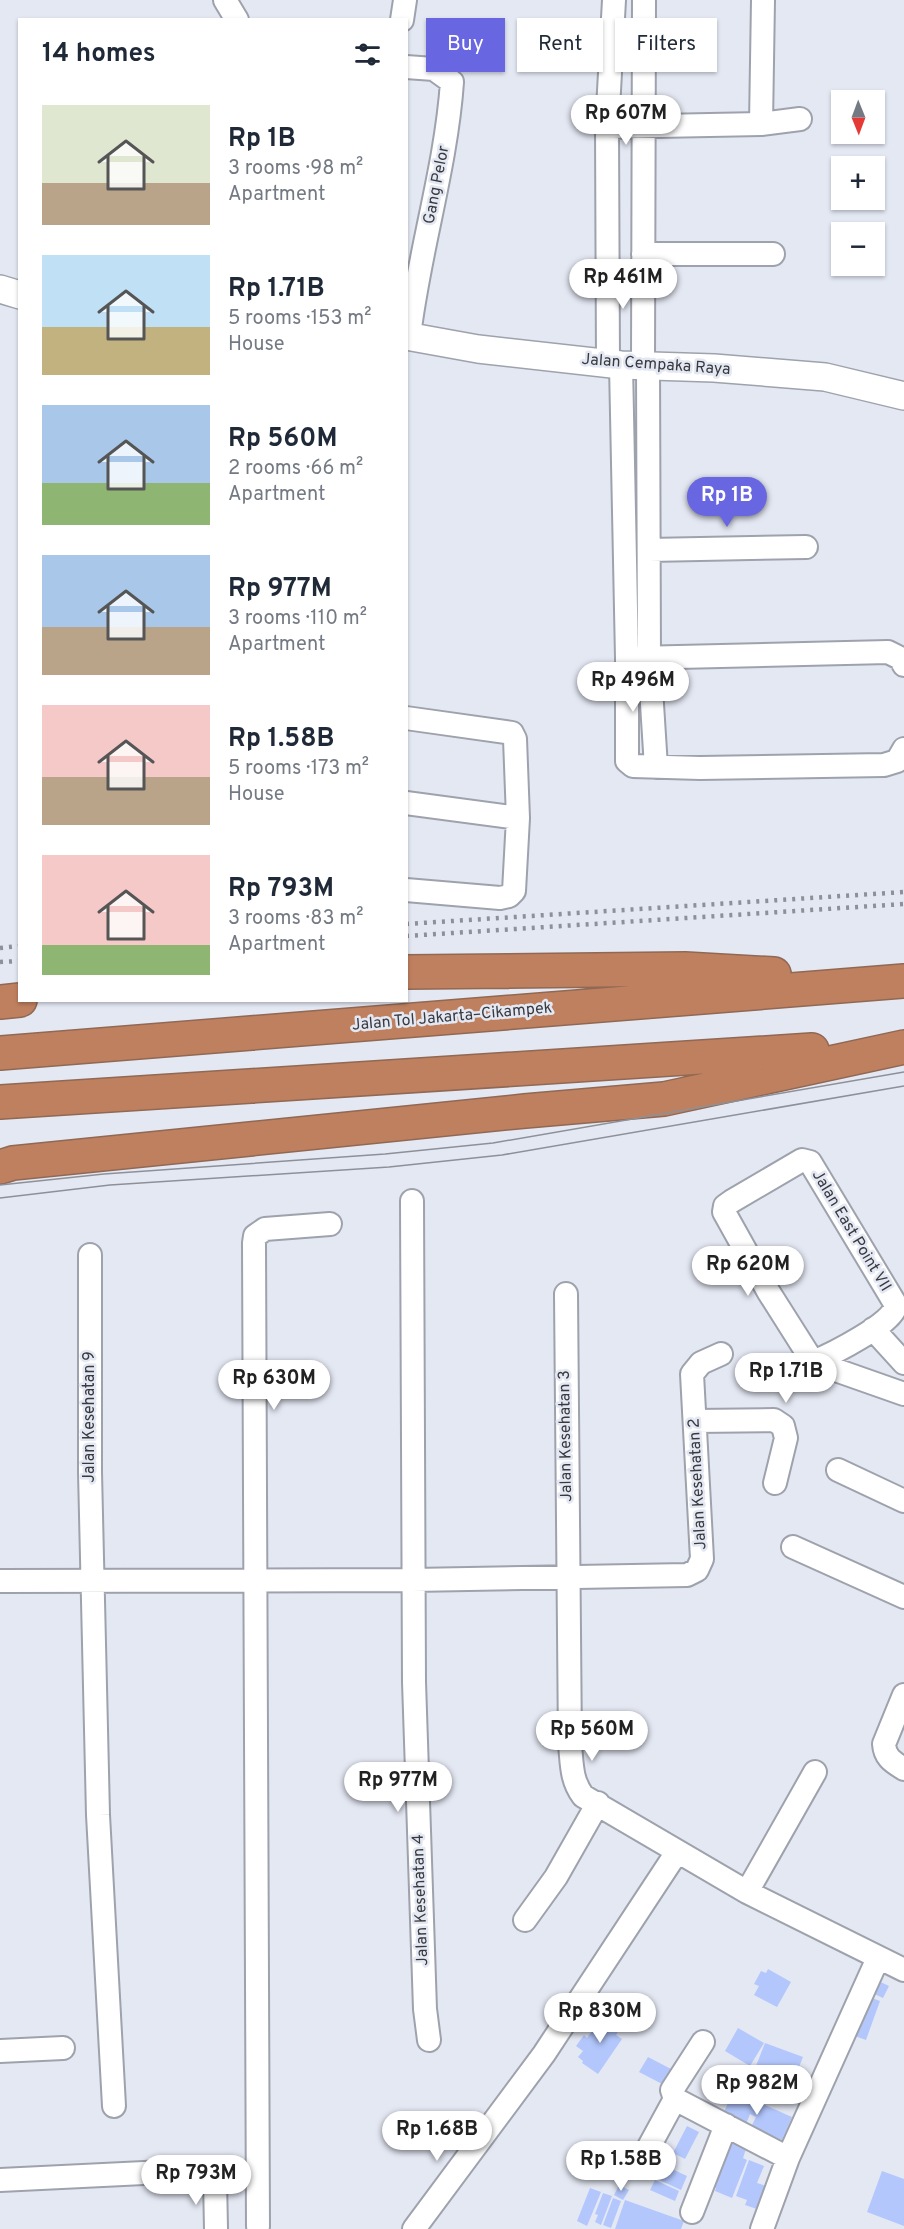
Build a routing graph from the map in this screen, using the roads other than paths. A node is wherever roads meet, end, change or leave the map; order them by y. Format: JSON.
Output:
{"nodes":[{"id":1,"x":225,"y":0,"type":"edge"},
{"id":2,"x":405,"y":0,"type":"edge"},
{"id":3,"x":614,"y":0,"type":"edge"},
{"id":4,"x":644,"y":0,"type":"edge"},
{"id":5,"x":764,"y":0,"type":"edge"},
{"id":6,"x":236,"y":18,"type":"edge"},
{"id":7,"x":402,"y":18,"type":"edge"},
{"id":8,"x":408,"y":67,"type":"edge"},
{"id":9,"x":800,"y":119,"type":"dead end"},
{"id":10,"x":760,"y":124,"type":"junction"},
{"id":11,"x":643,"y":125,"type":"junction"},
{"id":12,"x":607,"y":127,"type":"junction"},
{"id":13,"x":643,"y":254,"type":"junction"},
{"id":14,"x":773,"y":254,"type":"dead end"},
{"id":15,"x":0,"y":289,"type":"edge"},
{"id":16,"x":18,"y":294,"type":"edge"},
{"id":17,"x":408,"y":336,"type":"edge"},
{"id":18,"x":630,"y":365,"type":"junction"},
{"id":19,"x":904,"y":396,"type":"edge"},
{"id":20,"x":806,"y":547,"type":"dead end"},
{"id":21,"x":649,"y":550,"type":"junction"},
{"id":22,"x":638,"y":658,"type":"junction"},
{"id":23,"x":904,"y":665,"type":"edge"},
{"id":24,"x":408,"y":718,"type":"edge"},
{"id":25,"x":904,"y":749,"type":"edge"},
{"id":26,"x":408,"y":803,"type":"edge"},
{"id":27,"x":518,"y":818,"type":"junction"},
{"id":28,"x":408,"y":890,"type":"edge"},
{"id":29,"x":408,"y":972,"type":"edge"},
{"id":30,"x":902,"y":981,"type":"edge"},
{"id":31,"x":18,"y":1000,"type":"edge"},
{"id":32,"x":0,"y":1002,"type":"edge"},
{"id":33,"x":904,"y":1046,"type":"edge"},
{"id":34,"x":0,"y":1053,"type":"edge"},
{"id":35,"x":0,"y":1102,"type":"edge"},
{"id":36,"x":0,"y":1167,"type":"edge"},
{"id":37,"x":412,"y":1201,"type":"dead end"},
{"id":38,"x":330,"y":1224,"type":"dead end"},
{"id":39,"x":90,"y":1256,"type":"dead end"},
{"id":40,"x":566,"y":1294,"type":"dead end"},
{"id":41,"x":873,"y":1329,"type":"junction"},
{"id":42,"x":721,"y":1354,"type":"dead end"},
{"id":43,"x":813,"y":1362,"type":"junction"},
{"id":44,"x":904,"y":1362,"type":"edge"},
{"id":45,"x":904,"y":1394,"type":"edge"},
{"id":46,"x":694,"y":1422,"type":"junction"},
{"id":47,"x":838,"y":1470,"type":"dead end"},
{"id":48,"x":775,"y":1483,"type":"dead end"},
{"id":49,"x":904,"y":1501,"type":"edge"},
{"id":50,"x":793,"y":1547,"type":"dead end"},
{"id":51,"x":568,"y":1578,"type":"junction"},
{"id":52,"x":254,"y":1579,"type":"junction"},
{"id":53,"x":92,"y":1580,"type":"junction"},
{"id":54,"x":413,"y":1580,"type":"junction"},
{"id":55,"x":0,"y":1581,"type":"edge"},
{"id":56,"x":904,"y":1597,"type":"edge"},
{"id":57,"x":904,"y":1695,"type":"edge"},
{"id":58,"x":904,"y":1769,"type":"edge"},
{"id":59,"x":815,"y":1772,"type":"dead end"},
{"id":60,"x":598,"y":1803,"type":"junction"},
{"id":61,"x":677,"y":1852,"type":"junction"},
{"id":62,"x":747,"y":1893,"type":"junction"},
{"id":63,"x":525,"y":1920,"type":"dead end"},
{"id":64,"x":878,"y":1958,"type":"junction"},
{"id":65,"x":904,"y":1970,"type":"edge"},
{"id":66,"x":429,"y":2040,"type":"dead end"},
{"id":67,"x":702,"y":2042,"type":"dead end"},
{"id":68,"x":63,"y":2048,"type":"dead end"},
{"id":69,"x":0,"y":2051,"type":"edge"},
{"id":70,"x":675,"y":2100,"type":"junction"},
{"id":71,"x":114,"y":2106,"type":"dead end"},
{"id":72,"x":726,"y":2126,"type":"junction"},
{"id":73,"x":645,"y":2154,"type":"dead end"},
{"id":74,"x":788,"y":2158,"type":"junction"},
{"id":75,"x":0,"y":2180,"type":"edge"},
{"id":76,"x":692,"y":2212,"type":"dead end"},
{"id":77,"x":258,"y":2226,"type":"dead end"},
{"id":78,"x":216,"y":2229,"type":"edge"},
{"id":79,"x":414,"y":2229,"type":"edge"},
{"id":80,"x":762,"y":2229,"type":"edge"}],
"edges":[{"from":1,"to":6,"type":"street"},
{"from":2,"to":7,"type":"street"},
{"from":3,"to":12,"type":"street"},
{"from":4,"to":11,"type":"street"},
{"from":5,"to":10,"type":"street"},
{"from":8,"to":17,"type":"street","name":"Gang Pelor"},
{"from":9,"to":10,"type":"street"},
{"from":10,"to":11,"type":"street"},
{"from":11,"to":12,"type":"street"},
{"from":11,"to":13,"type":"street"},
{"from":12,"to":18,"type":"street"},
{"from":13,"to":14,"type":"street"},
{"from":13,"to":18,"type":"street"},
{"from":15,"to":16,"type":"street"},
{"from":17,"to":18,"type":"street","name":"Jalan Cempaka Raya"},
{"from":18,"to":19,"type":"street","name":"Jalan Cempaka Raya"},
{"from":18,"to":21,"type":"street"},
{"from":18,"to":22,"type":"street"},
{"from":20,"to":21,"type":"street"},
{"from":21,"to":22,"type":"street"},
{"from":22,"to":23,"type":"street"},
{"from":22,"to":25,"type":"street"},
{"from":24,"to":27,"type":"street"},
{"from":26,"to":27,"type":"street"},
{"from":27,"to":28,"type":"street"},
{"from":29,"to":30,"type":"highway"},
{"from":30,"to":34,"type":"highway","name":"Jalan Tol Jakarta–Cikampek"},
{"from":31,"to":32,"type":"highway"},
{"from":33,"to":35,"type":"highway"},
{"from":33,"to":36,"type":"highway"},
{"from":37,"to":54,"type":"street","name":"Jalan Kesehatan 4"},
{"from":38,"to":52,"type":"street"},
{"from":39,"to":53,"type":"street","name":"Jalan Kesehatan 9"},
{"from":40,"to":51,"type":"street","name":"Jalan Kesehatan 3"},
{"from":41,"to":43,"type":"street","name":"Jalan East Point VII"},
{"from":41,"to":43,"type":"street","name":"Jalan East Point VII"},
{"from":41,"to":44,"type":"street"},
{"from":42,"to":46,"type":"street","name":"Jalan Kesehatan 2"},
{"from":43,"to":45,"type":"street"},
{"from":46,"to":48,"type":"street"},
{"from":46,"to":51,"type":"street","name":"Jalan Kesehatan 2"},
{"from":47,"to":49,"type":"street"},
{"from":50,"to":56,"type":"street"},
{"from":51,"to":54,"type":"street"},
{"from":51,"to":60,"type":"street","name":"Jalan Kesehatan 3"},
{"from":52,"to":53,"type":"street"},
{"from":52,"to":54,"type":"street"},
{"from":52,"to":77,"type":"street"},
{"from":53,"to":55,"type":"street"},
{"from":53,"to":71,"type":"street","name":"Jalan Kesehatan 9"},
{"from":54,"to":66,"type":"street","name":"Jalan Kesehatan 4"},
{"from":57,"to":58,"type":"street"},
{"from":59,"to":62,"type":"street"},
{"from":60,"to":61,"type":"street","name":"Jalan Kesehatan 3"},
{"from":60,"to":63,"type":"street"},
{"from":61,"to":62,"type":"street","name":"Jalan Kesehatan 3"},
{"from":61,"to":79,"type":"street"},
{"from":62,"to":64,"type":"street","name":"Jalan Kesehatan 3"},
{"from":64,"to":65,"type":"street","name":"Jalan Kesehatan 3"},
{"from":64,"to":74,"type":"street"},
{"from":67,"to":70,"type":"street"},
{"from":68,"to":69,"type":"street"},
{"from":70,"to":72,"type":"street"},
{"from":70,"to":73,"type":"street"},
{"from":72,"to":74,"type":"street"},
{"from":72,"to":76,"type":"street"},
{"from":74,"to":80,"type":"street"},
{"from":75,"to":78,"type":"street"}]}
